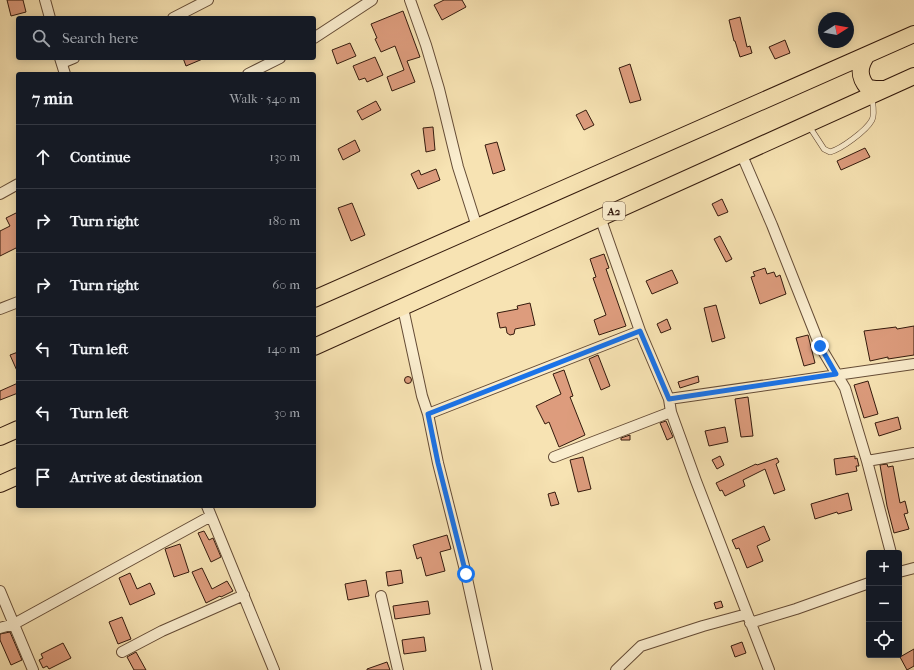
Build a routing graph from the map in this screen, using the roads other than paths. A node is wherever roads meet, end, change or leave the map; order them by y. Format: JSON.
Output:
{"nodes":[{"id":1,"x":45,"y":0,"type":"edge"},
{"id":2,"x":208,"y":0,"type":"edge"},
{"id":3,"x":372,"y":0,"type":"edge"},
{"id":4,"x":410,"y":0,"type":"edge"},
{"id":5,"x":49,"y":16,"type":"edge"},
{"id":6,"x":177,"y":16,"type":"edge"},
{"id":7,"x":914,"y":34,"type":"edge"},
{"id":8,"x":316,"y":37,"type":"edge"},
{"id":9,"x":867,"y":55,"type":"junction"},
{"id":10,"x":61,"y":60,"type":"edge"},
{"id":11,"x":276,"y":60,"type":"edge"},
{"id":12,"x":64,"y":72,"type":"edge"},
{"id":13,"x":252,"y":72,"type":"edge"},
{"id":14,"x":914,"y":76,"type":"edge"},
{"id":15,"x":878,"y":92,"type":"junction"},
{"id":16,"x":807,"y":124,"type":"junction"},
{"id":17,"x":741,"y":153,"type":"junction"},
{"id":18,"x":16,"y":185,"type":"edge"},
{"id":19,"x":0,"y":194,"type":"edge"},
{"id":20,"x":600,"y":217,"type":"junction"},
{"id":21,"x":478,"y":227,"type":"junction"},
{"id":22,"x":316,"y":298,"type":"edge"},
{"id":23,"x":16,"y":303,"type":"edge"},
{"id":24,"x":402,"y":308,"type":"junction"},
{"id":25,"x":0,"y":309,"type":"edge"},
{"id":26,"x":640,"y":331,"type":"junction"},
{"id":27,"x":316,"y":346,"type":"edge"},
{"id":28,"x":914,"y":364,"type":"edge"},
{"id":29,"x":836,"y":374,"type":"junction"},
{"id":30,"x":669,"y":399,"type":"junction"},
{"id":31,"x":671,"y":412,"type":"junction"},
{"id":32,"x":428,"y":414,"type":"junction"},
{"id":33,"x":16,"y":430,"type":"edge"},
{"id":34,"x":0,"y":437,"type":"edge"},
{"id":35,"x":914,"y":453,"type":"edge"},
{"id":36,"x":554,"y":457,"type":"dead end"},
{"id":37,"x":867,"y":461,"type":"junction"},
{"id":38,"x":16,"y":477,"type":"edge"},
{"id":39,"x":0,"y":484,"type":"edge"},
{"id":40,"x":209,"y":511,"type":"edge"},
{"id":41,"x":890,"y":550,"type":"edge"},
{"id":42,"x":914,"y":568,"type":"edge"},
{"id":43,"x":902,"y":571,"type":"edge"},
{"id":44,"x":866,"y":584,"type":"edge"},
{"id":45,"x":0,"y":591,"type":"edge"},
{"id":46,"x":244,"y":595,"type":"junction"},
{"id":47,"x":382,"y":596,"type":"dead end"},
{"id":48,"x":748,"y":618,"type":"junction"},
{"id":49,"x":14,"y":624,"type":"junction"},
{"id":50,"x":0,"y":628,"type":"edge"},
{"id":51,"x":122,"y":652,"type":"dead end"},
{"id":52,"x":33,"y":670,"type":"edge"},
{"id":53,"x":274,"y":670,"type":"edge"},
{"id":54,"x":398,"y":670,"type":"edge"},
{"id":55,"x":487,"y":670,"type":"edge"},
{"id":56,"x":616,"y":670,"type":"edge"},
{"id":57,"x":769,"y":670,"type":"edge"}],
"edges":[{"from":1,"to":5,"type":"street"},
{"from":2,"to":6,"type":"street"},
{"from":3,"to":8,"type":"street"},
{"from":4,"to":21,"type":"street"},
{"from":7,"to":9,"type":"highway"},
{"from":9,"to":15,"type":"highway"},
{"from":9,"to":21,"type":"highway"},
{"from":10,"to":12,"type":"street"},
{"from":11,"to":13,"type":"street"},
{"from":14,"to":15,"type":"highway","number":"A2"},
{"from":15,"to":16,"type":"highway","number":"A2"},
{"from":15,"to":16,"type":"lane"},
{"from":16,"to":17,"type":"highway","number":"A2"},
{"from":17,"to":20,"type":"highway","number":"A2"},
{"from":17,"to":29,"type":"street"},
{"from":18,"to":19,"type":"street"},
{"from":20,"to":24,"type":"highway","number":"A2"},
{"from":20,"to":26,"type":"street"},
{"from":21,"to":22,"type":"highway"},
{"from":23,"to":25,"type":"street"},
{"from":24,"to":27,"type":"highway","number":"A2"},
{"from":24,"to":32,"type":"street"},
{"from":26,"to":30,"type":"street"},
{"from":26,"to":32,"type":"street"},
{"from":28,"to":29,"type":"street"},
{"from":29,"to":30,"type":"street"},
{"from":29,"to":37,"type":"street"},
{"from":30,"to":31,"type":"street"},
{"from":31,"to":36,"type":"street"},
{"from":31,"to":48,"type":"street"},
{"from":32,"to":55,"type":"street"},
{"from":33,"to":34,"type":"highway"},
{"from":35,"to":37,"type":"street"},
{"from":37,"to":41,"type":"street"},
{"from":38,"to":39,"type":"highway"},
{"from":40,"to":46,"type":"street"},
{"from":40,"to":49,"type":"street"},
{"from":42,"to":43,"type":"street"},
{"from":44,"to":48,"type":"street"},
{"from":45,"to":49,"type":"street"},
{"from":46,"to":51,"type":"street"},
{"from":46,"to":53,"type":"street"},
{"from":47,"to":54,"type":"street"},
{"from":48,"to":56,"type":"street"},
{"from":48,"to":57,"type":"street"},
{"from":49,"to":50,"type":"street"},
{"from":49,"to":52,"type":"street"}]}
